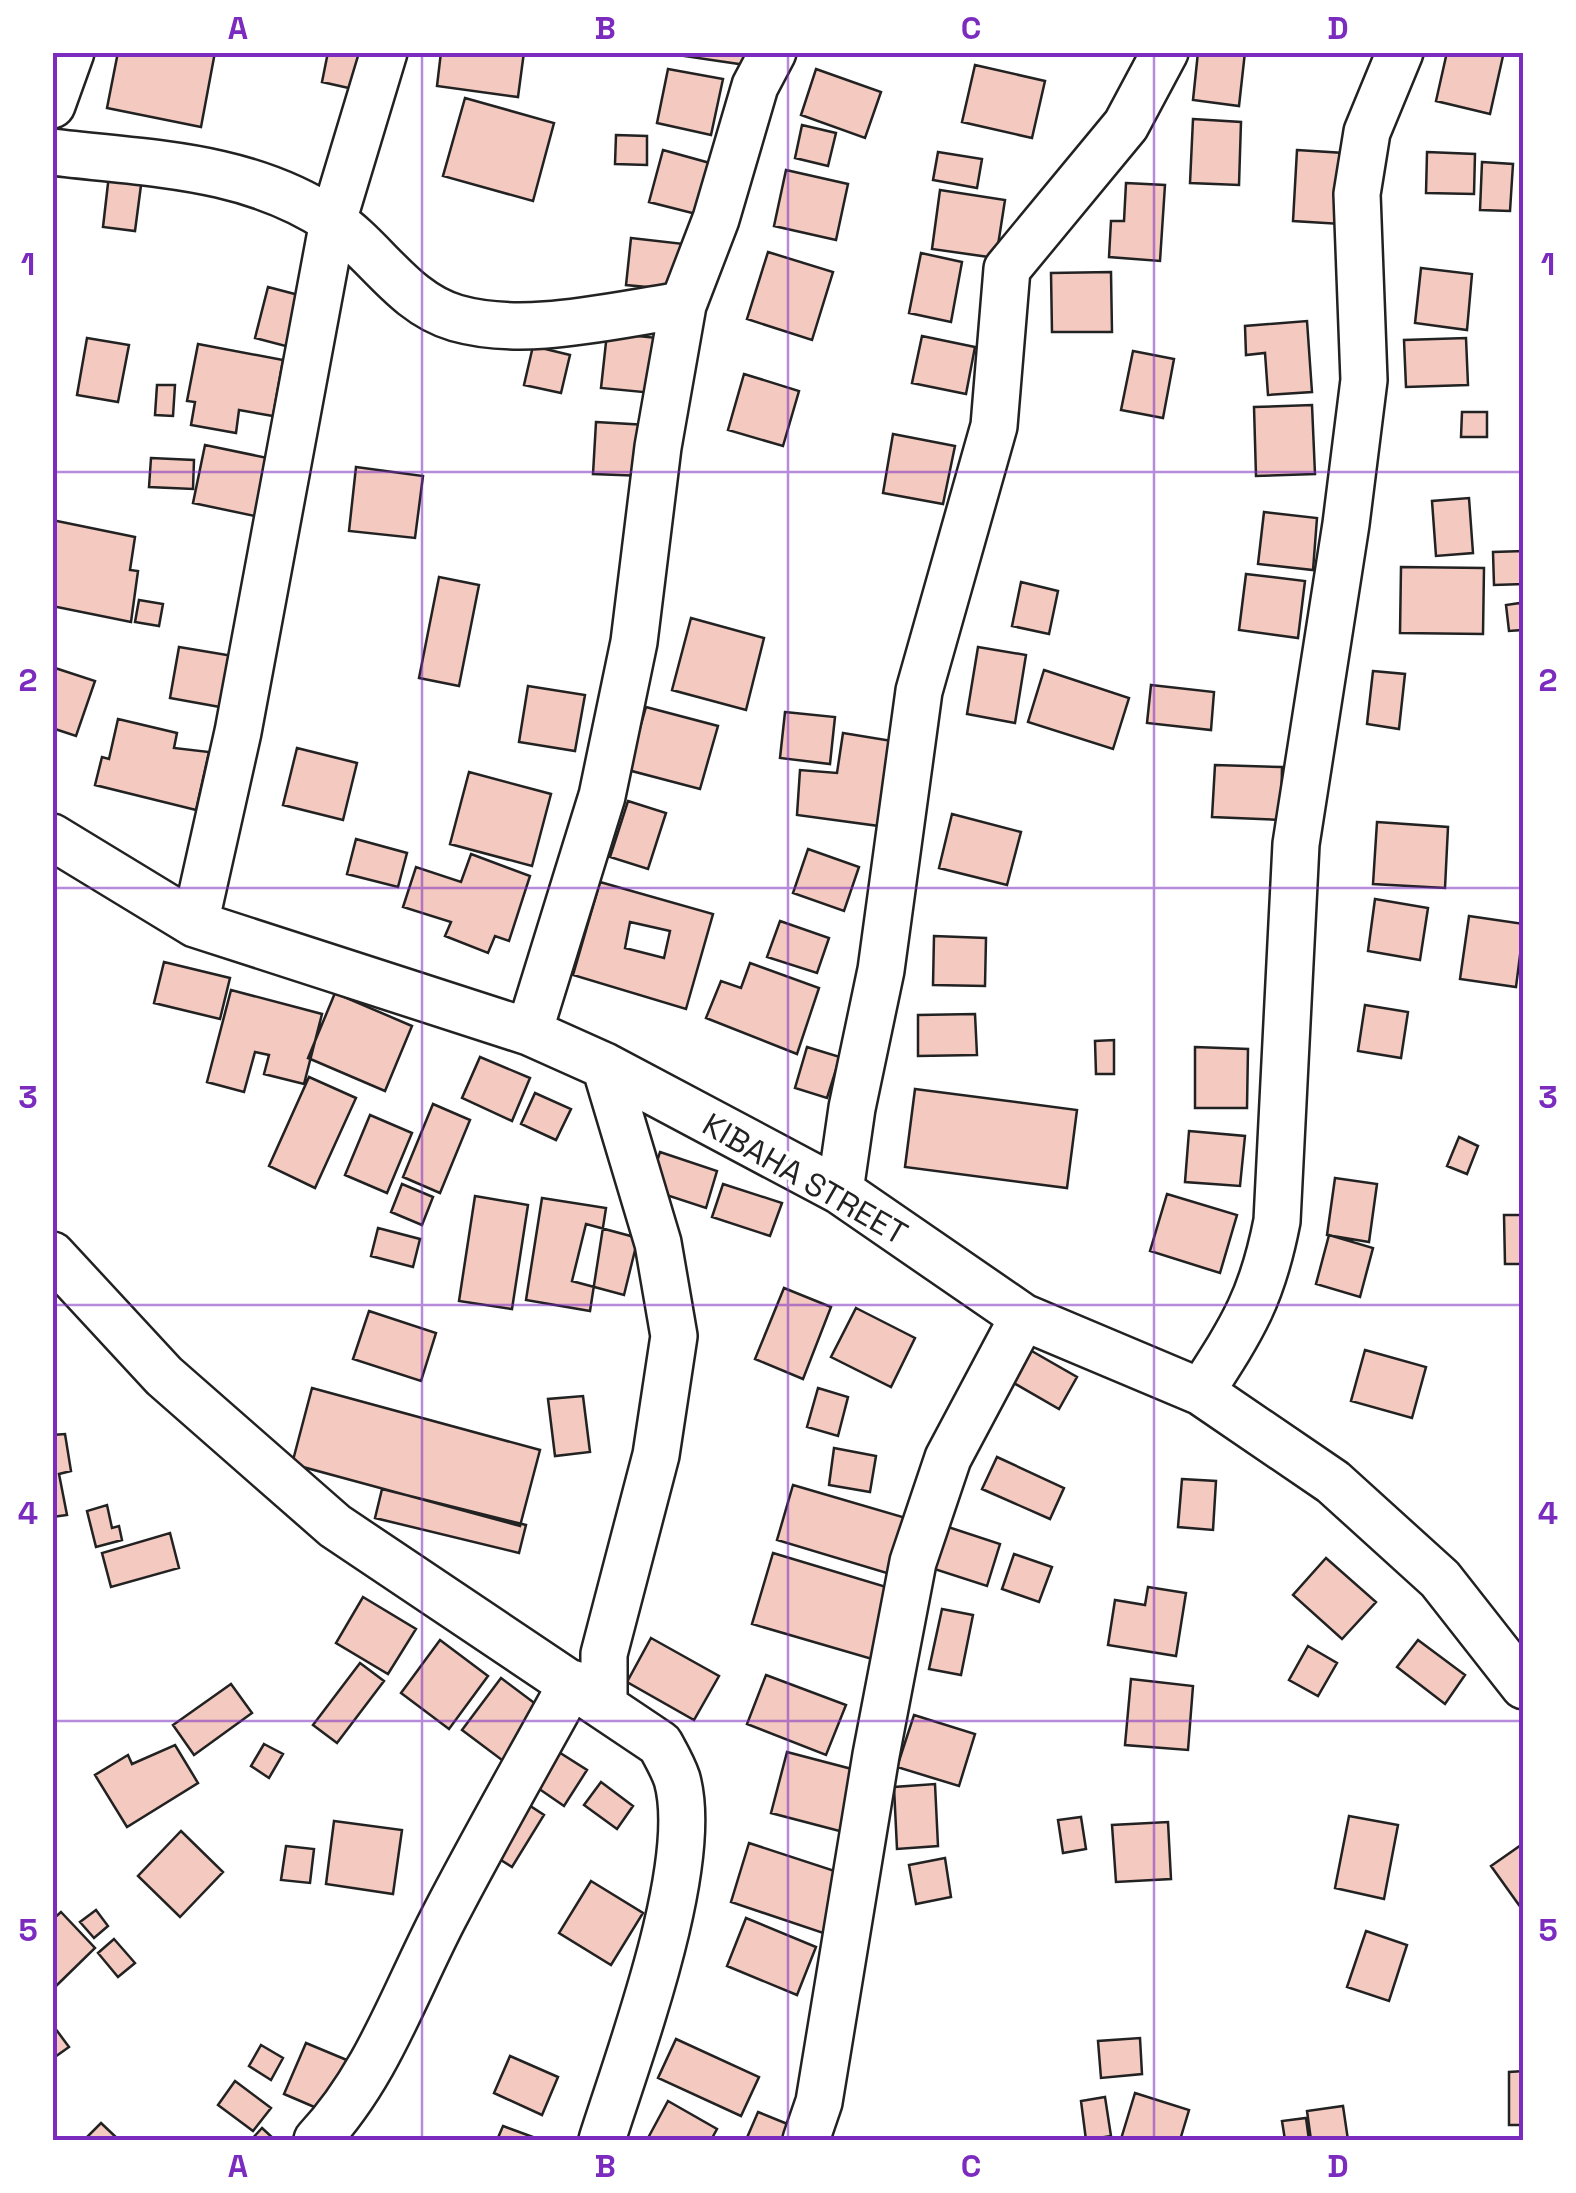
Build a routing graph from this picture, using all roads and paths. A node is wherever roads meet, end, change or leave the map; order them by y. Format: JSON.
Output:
{"nodes":[{"id":1,"x":71,"y":52,"type":"edge"},
{"id":2,"x":384,"y":52,"type":"edge"},
{"id":3,"x":773,"y":52,"type":"edge"},
{"id":4,"x":1166,"y":52,"type":"edge"},
{"id":5,"x":1400,"y":52,"type":"edge"},
{"id":6,"x":52,"y":105,"type":"edge"},
{"id":7,"x":52,"y":152,"type":"edge"},
{"id":8,"x":333,"y":221,"type":"junction"},
{"id":9,"x":683,"y":305,"type":"junction"},
{"id":10,"x":52,"y":837,"type":"edge"},
{"id":11,"x":195,"y":924,"type":"junction"},
{"id":12,"x":529,"y":1032,"type":"junction"},
{"id":13,"x":605,"y":1066,"type":"junction"},
{"id":14,"x":840,"y":1191,"type":"junction"},
{"id":15,"x":52,"y":1255,"type":"edge"},
{"id":16,"x":1023,"y":1317,"type":"junction"},
{"id":17,"x":1200,"y":1392,"type":"junction"},
{"id":18,"x":1524,"y":1686,"type":"edge"},
{"id":19,"x":588,"y":1695,"type":"junction"},
{"id":20,"x":317,"y":2140,"type":"edge"},
{"id":21,"x":602,"y":2140,"type":"edge"},
{"id":22,"x":806,"y":2140,"type":"edge"}],
"edges":[{"from":1,"to":6,"type":"street"},
{"from":2,"to":8,"type":"street"},
{"from":3,"to":9,"type":"street"},
{"from":4,"to":14,"type":"street"},
{"from":5,"to":17,"type":"street"},
{"from":7,"to":8,"type":"street"},
{"from":8,"to":9,"type":"street"},
{"from":8,"to":11,"type":"street"},
{"from":9,"to":12,"type":"street"},
{"from":10,"to":11,"type":"street","name":"KIBAHA STREET"},
{"from":11,"to":12,"type":"street","name":"KIBAHA STREET"},
{"from":12,"to":13,"type":"street","name":"KIBAHA STREET"},
{"from":13,"to":14,"type":"street","name":"KIBAHA STREET"},
{"from":13,"to":19,"type":"street"},
{"from":14,"to":16,"type":"street","name":"KIBAHA STREET"},
{"from":15,"to":19,"type":"street"},
{"from":16,"to":17,"type":"street","name":"KIBAHA STREET"},
{"from":16,"to":22,"type":"street"},
{"from":17,"to":18,"type":"street","name":"KIBAHA STREET"},
{"from":19,"to":20,"type":"street"},
{"from":19,"to":21,"type":"street"}]}
